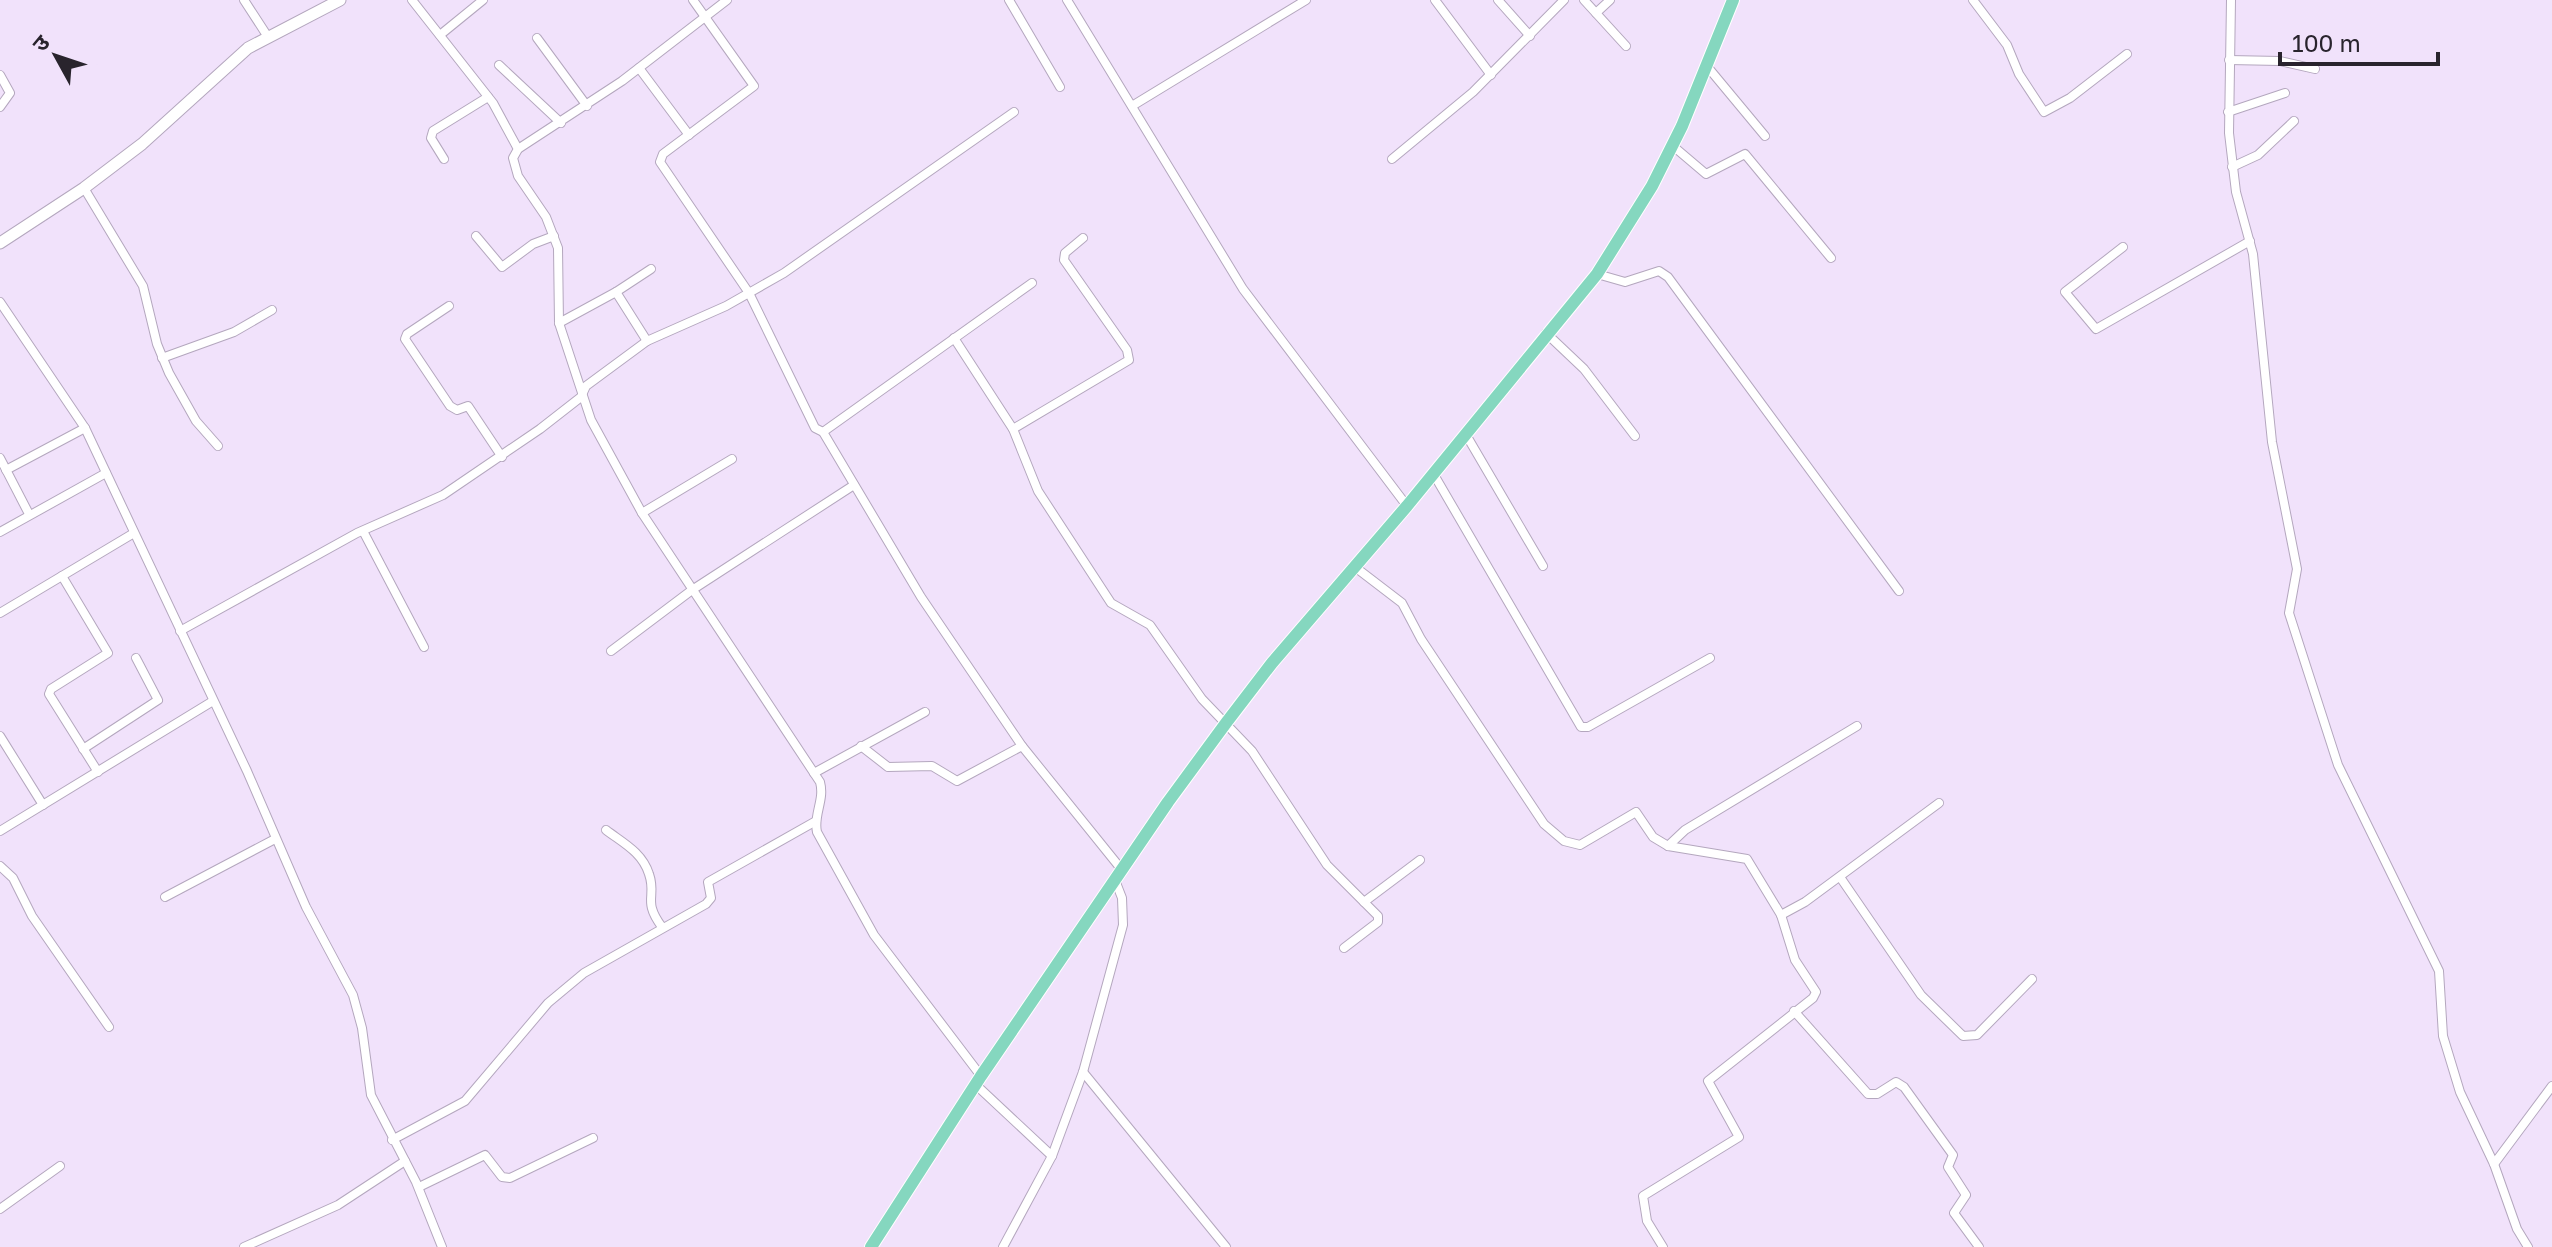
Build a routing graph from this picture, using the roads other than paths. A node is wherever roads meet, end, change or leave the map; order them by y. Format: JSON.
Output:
{"nodes":[{"id":1,"x":244,"y":0,"type":"edge"},
{"id":2,"x":340,"y":0,"type":"edge"},
{"id":3,"x":412,"y":0,"type":"edge"},
{"id":4,"x":483,"y":0,"type":"edge"},
{"id":5,"x":693,"y":0,"type":"edge"},
{"id":6,"x":727,"y":0,"type":"edge"},
{"id":7,"x":1009,"y":0,"type":"edge"},
{"id":8,"x":1067,"y":0,"type":"edge"},
{"id":9,"x":1306,"y":0,"type":"edge"},
{"id":10,"x":1435,"y":0,"type":"edge"},
{"id":11,"x":1498,"y":0,"type":"edge"},
{"id":12,"x":1564,"y":0,"type":"edge"},
{"id":13,"x":1584,"y":0,"type":"edge"},
{"id":14,"x":1610,"y":0,"type":"edge"},
{"id":15,"x":1973,"y":0,"type":"edge"},
{"id":16,"x":2231,"y":0,"type":"edge"},
{"id":17,"x":1730,"y":2,"type":"edge"},
{"id":18,"x":1596,"y":13,"type":"junction"},
{"id":19,"x":706,"y":16,"type":"junction"},
{"id":20,"x":440,"y":35,"type":"junction"},
{"id":21,"x":1530,"y":36,"type":"junction"},
{"id":22,"x":268,"y":37,"type":"junction"},
{"id":23,"x":537,"y":38,"type":"dead end"},
{"id":24,"x":1626,"y":46,"type":"dead end"},
{"id":25,"x":2127,"y":54,"type":"dead end"},
{"id":26,"x":2229,"y":60,"type":"junction"},
{"id":27,"x":499,"y":65,"type":"dead end"},
{"id":28,"x":1706,"y":65,"type":"junction"},
{"id":29,"x":639,"y":68,"type":"junction"},
{"id":30,"x":2315,"y":69,"type":"dead end"},
{"id":31,"x":0,"y":75,"type":"edge"},
{"id":32,"x":1491,"y":75,"type":"junction"},
{"id":33,"x":1060,"y":87,"type":"dead end"},
{"id":34,"x":2285,"y":93,"type":"dead end"},
{"id":35,"x":488,"y":97,"type":"junction"},
{"id":36,"x":587,"y":106,"type":"junction"},
{"id":37,"x":1132,"y":106,"type":"junction"},
{"id":38,"x":0,"y":107,"type":"edge"},
{"id":39,"x":1014,"y":112,"type":"dead end"},
{"id":40,"x":2228,"y":112,"type":"junction"},
{"id":41,"x":2294,"y":121,"type":"dead end"},
{"id":42,"x":561,"y":123,"type":"junction"},
{"id":43,"x":689,"y":135,"type":"junction"},
{"id":44,"x":1765,"y":136,"type":"dead end"},
{"id":45,"x":1673,"y":146,"type":"junction"},
{"id":46,"x":518,"y":149,"type":"junction"},
{"id":47,"x":444,"y":159,"type":"dead end"},
{"id":48,"x":1392,"y":159,"type":"dead end"},
{"id":49,"x":2232,"y":167,"type":"junction"},
{"id":50,"x":84,"y":188,"type":"junction"},
{"id":51,"x":476,"y":236,"type":"dead end"},
{"id":52,"x":554,"y":236,"type":"junction"},
{"id":53,"x":1083,"y":238,"type":"dead end"},
{"id":54,"x":2250,"y":241,"type":"junction"},
{"id":55,"x":0,"y":243,"type":"edge"},
{"id":56,"x":2123,"y":247,"type":"dead end"},
{"id":57,"x":1831,"y":258,"type":"dead end"},
{"id":58,"x":651,"y":269,"type":"dead end"},
{"id":59,"x":1597,"y":274,"type":"junction"},
{"id":60,"x":1032,"y":283,"type":"dead end"},
{"id":61,"x":616,"y":292,"type":"junction"},
{"id":62,"x":749,"y":293,"type":"junction"},
{"id":63,"x":0,"y":302,"type":"edge"},
{"id":64,"x":449,"y":306,"type":"dead end"},
{"id":65,"x":272,"y":310,"type":"dead end"},
{"id":66,"x":559,"y":323,"type":"junction"},
{"id":67,"x":1546,"y":333,"type":"junction"},
{"id":68,"x":954,"y":338,"type":"junction"},
{"id":69,"x":647,"y":341,"type":"junction"},
{"id":70,"x":162,"y":358,"type":"junction"},
{"id":71,"x":581,"y":397,"type":"junction"},
{"id":72,"x":85,"y":428,"type":"junction"},
{"id":73,"x":1013,"y":429,"type":"junction"},
{"id":74,"x":823,"y":432,"type":"junction"},
{"id":75,"x":1465,"y":433,"type":"junction"},
{"id":76,"x":1635,"y":436,"type":"dead end"},
{"id":77,"x":218,"y":446,"type":"dead end"},
{"id":78,"x":502,"y":457,"type":"junction"},
{"id":79,"x":0,"y":458,"type":"edge"},
{"id":80,"x":732,"y":459,"type":"dead end"},
{"id":81,"x":6,"y":470,"type":"junction"},
{"id":82,"x":106,"y":473,"type":"junction"},
{"id":83,"x":1433,"y":473,"type":"junction"},
{"id":84,"x":854,"y":485,"type":"junction"},
{"id":85,"x":1407,"y":506,"type":"junction"},
{"id":86,"x":642,"y":513,"type":"junction"},
{"id":87,"x":29,"y":514,"type":"junction"},
{"id":88,"x":363,"y":531,"type":"junction"},
{"id":89,"x":0,"y":532,"type":"edge"},
{"id":90,"x":134,"y":533,"type":"junction"},
{"id":91,"x":1543,"y":566,"type":"dead end"},
{"id":92,"x":1355,"y":567,"type":"junction"},
{"id":93,"x":62,"y":576,"type":"junction"},
{"id":94,"x":692,"y":590,"type":"junction"},
{"id":95,"x":1899,"y":591,"type":"dead end"},
{"id":96,"x":0,"y":613,"type":"edge"},
{"id":97,"x":180,"y":631,"type":"junction"},
{"id":98,"x":424,"y":647,"type":"dead end"},
{"id":99,"x":611,"y":651,"type":"dead end"},
{"id":100,"x":136,"y":658,"type":"dead end"},
{"id":101,"x":1710,"y":658,"type":"dead end"},
{"id":102,"x":213,"y":701,"type":"junction"},
{"id":103,"x":925,"y":712,"type":"dead end"},
{"id":104,"x":1226,"y":723,"type":"junction"},
{"id":105,"x":1857,"y":726,"type":"dead end"},
{"id":106,"x":0,"y":736,"type":"edge"},
{"id":107,"x":861,"y":746,"type":"junction"},
{"id":108,"x":1022,"y":746,"type":"junction"},
{"id":109,"x":83,"y":749,"type":"junction"},
{"id":110,"x":98,"y":772,"type":"junction"},
{"id":111,"x":814,"y":773,"type":"junction"},
{"id":112,"x":1939,"y":803,"type":"dead end"},
{"id":113,"x":43,"y":805,"type":"junction"},
{"id":114,"x":816,"y":821,"type":"junction"},
{"id":115,"x":606,"y":830,"type":"dead end"},
{"id":116,"x":0,"y":831,"type":"edge"},
{"id":117,"x":275,"y":839,"type":"junction"},
{"id":118,"x":1668,"y":846,"type":"junction"},
{"id":119,"x":1420,"y":860,"type":"dead end"},
{"id":120,"x":0,"y":866,"type":"edge"},
{"id":121,"x":1119,"y":875,"type":"junction"},
{"id":122,"x":1840,"y":877,"type":"junction"},
{"id":123,"x":165,"y":897,"type":"dead end"},
{"id":124,"x":1364,"y":902,"type":"junction"},
{"id":125,"x":1781,"y":915,"type":"junction"},
{"id":126,"x":662,"y":927,"type":"junction"},
{"id":127,"x":1344,"y":948,"type":"dead end"},
{"id":128,"x":2032,"y":979,"type":"dead end"},
{"id":129,"x":1794,"y":1011,"type":"junction"},
{"id":130,"x":109,"y":1027,"type":"dead end"},
{"id":131,"x":1083,"y":1072,"type":"junction"},
{"id":132,"x":978,"y":1080,"type":"junction"},
{"id":133,"x":2552,"y":1086,"type":"edge"},
{"id":134,"x":593,"y":1138,"type":"dead end"},
{"id":135,"x":392,"y":1140,"type":"junction"},
{"id":136,"x":1052,"y":1156,"type":"junction"},
{"id":137,"x":405,"y":1161,"type":"junction"},
{"id":138,"x":2494,"y":1164,"type":"junction"},
{"id":139,"x":60,"y":1166,"type":"dead end"},
{"id":140,"x":419,"y":1187,"type":"junction"},
{"id":141,"x":0,"y":1209,"type":"edge"},
{"id":142,"x":244,"y":1247,"type":"edge"},
{"id":143,"x":442,"y":1247,"type":"edge"},
{"id":144,"x":871,"y":1247,"type":"edge"},
{"id":145,"x":1003,"y":1247,"type":"edge"},
{"id":146,"x":1226,"y":1247,"type":"edge"},
{"id":147,"x":1663,"y":1247,"type":"edge"},
{"id":148,"x":1979,"y":1247,"type":"edge"},
{"id":149,"x":2528,"y":1247,"type":"edge"}],
"edges":[{"from":1,"to":22,"type":"street"},
{"from":2,"to":22,"type":"street"},
{"from":3,"to":20,"type":"street"},
{"from":4,"to":20,"type":"street"},
{"from":5,"to":19,"type":"street"},
{"from":6,"to":19,"type":"street"},
{"from":7,"to":33,"type":"street"},
{"from":8,"to":37,"type":"street"},
{"from":9,"to":37,"type":"street"},
{"from":10,"to":32,"type":"street"},
{"from":11,"to":21,"type":"street"},
{"from":12,"to":21,"type":"street"},
{"from":13,"to":18,"type":"street"},
{"from":14,"to":18,"type":"street"},
{"from":15,"to":25,"type":"street"},
{"from":16,"to":26,"type":"street"},
{"from":17,"to":28,"type":"main road"},
{"from":18,"to":24,"type":"street"},
{"from":19,"to":29,"type":"street"},
{"from":19,"to":43,"type":"street"},
{"from":20,"to":35,"type":"street"},
{"from":21,"to":32,"type":"street"},
{"from":22,"to":50,"type":"street"},
{"from":23,"to":36,"type":"street"},
{"from":26,"to":30,"type":"street"},
{"from":26,"to":40,"type":"street"},
{"from":27,"to":42,"type":"street"},
{"from":28,"to":44,"type":"street"},
{"from":28,"to":45,"type":"main road"},
{"from":29,"to":36,"type":"street"},
{"from":29,"to":43,"type":"street"},
{"from":31,"to":38,"type":"street"},
{"from":32,"to":48,"type":"street"},
{"from":34,"to":40,"type":"street"},
{"from":35,"to":46,"type":"street"},
{"from":35,"to":47,"type":"street"},
{"from":36,"to":42,"type":"street"},
{"from":37,"to":85,"type":"street"},
{"from":39,"to":62,"type":"street"},
{"from":40,"to":49,"type":"street"},
{"from":41,"to":49,"type":"street"},
{"from":42,"to":46,"type":"street"},
{"from":43,"to":62,"type":"street"},
{"from":45,"to":57,"type":"street"},
{"from":45,"to":59,"type":"main road"},
{"from":46,"to":52,"type":"street"},
{"from":49,"to":54,"type":"street"},
{"from":50,"to":55,"type":"street"},
{"from":50,"to":70,"type":"street"},
{"from":51,"to":52,"type":"street"},
{"from":52,"to":66,"type":"street"},
{"from":53,"to":73,"type":"street"},
{"from":54,"to":56,"type":"street"},
{"from":54,"to":138,"type":"street"},
{"from":58,"to":61,"type":"street"},
{"from":59,"to":67,"type":"main road"},
{"from":59,"to":95,"type":"street"},
{"from":60,"to":68,"type":"street"},
{"from":61,"to":66,"type":"street"},
{"from":61,"to":69,"type":"street"},
{"from":62,"to":69,"type":"street"},
{"from":62,"to":74,"type":"street"},
{"from":63,"to":72,"type":"street"},
{"from":64,"to":78,"type":"street"},
{"from":65,"to":70,"type":"street"},
{"from":66,"to":71,"type":"street"},
{"from":67,"to":75,"type":"main road"},
{"from":67,"to":76,"type":"street"},
{"from":68,"to":73,"type":"street"},
{"from":68,"to":74,"type":"street"},
{"from":69,"to":71,"type":"street"},
{"from":70,"to":77,"type":"street"},
{"from":71,"to":78,"type":"street"},
{"from":71,"to":86,"type":"street"},
{"from":72,"to":81,"type":"street"},
{"from":72,"to":82,"type":"street"},
{"from":73,"to":104,"type":"street"},
{"from":74,"to":84,"type":"street"},
{"from":75,"to":83,"type":"main road"},
{"from":75,"to":91,"type":"street"},
{"from":78,"to":88,"type":"street"},
{"from":79,"to":81,"type":"street"},
{"from":80,"to":86,"type":"street"},
{"from":81,"to":87,"type":"street"},
{"from":82,"to":87,"type":"street"},
{"from":82,"to":90,"type":"street"},
{"from":83,"to":85,"type":"main road"},
{"from":83,"to":101,"type":"street"},
{"from":84,"to":94,"type":"street"},
{"from":84,"to":108,"type":"street"},
{"from":85,"to":92,"type":"main road"},
{"from":86,"to":94,"type":"street"},
{"from":87,"to":89,"type":"street"},
{"from":88,"to":97,"type":"street"},
{"from":88,"to":98,"type":"street"},
{"from":90,"to":93,"type":"street"},
{"from":90,"to":97,"type":"street"},
{"from":92,"to":104,"type":"main road"},
{"from":92,"to":118,"type":"street"},
{"from":93,"to":96,"type":"street"},
{"from":93,"to":109,"type":"street"},
{"from":94,"to":99,"type":"street"},
{"from":94,"to":111,"type":"street"},
{"from":97,"to":102,"type":"street"},
{"from":100,"to":109,"type":"street"},
{"from":102,"to":110,"type":"street"},
{"from":102,"to":117,"type":"street"},
{"from":103,"to":107,"type":"street"},
{"from":104,"to":121,"type":"main road"},
{"from":104,"to":124,"type":"street"},
{"from":105,"to":118,"type":"street"},
{"from":106,"to":113,"type":"street"},
{"from":107,"to":108,"type":"street"},
{"from":107,"to":111,"type":"street"},
{"from":108,"to":121,"type":"street"},
{"from":109,"to":110,"type":"street"},
{"from":110,"to":113,"type":"street"},
{"from":111,"to":114,"type":"street"},
{"from":112,"to":122,"type":"street"},
{"from":113,"to":116,"type":"street"},
{"from":114,"to":126,"type":"street"},
{"from":114,"to":132,"type":"street"},
{"from":115,"to":126,"type":"street"},
{"from":117,"to":123,"type":"street"},
{"from":117,"to":135,"type":"street"},
{"from":118,"to":125,"type":"street"},
{"from":119,"to":124,"type":"street"},
{"from":120,"to":130,"type":"street"},
{"from":121,"to":131,"type":"street"},
{"from":121,"to":132,"type":"main road"},
{"from":122,"to":125,"type":"street"},
{"from":122,"to":128,"type":"street"},
{"from":124,"to":127,"type":"street"},
{"from":125,"to":129,"type":"street"},
{"from":126,"to":135,"type":"street"},
{"from":129,"to":147,"type":"street"},
{"from":129,"to":148,"type":"street"},
{"from":131,"to":136,"type":"street"},
{"from":131,"to":146,"type":"street"},
{"from":132,"to":136,"type":"street"},
{"from":132,"to":144,"type":"main road"},
{"from":133,"to":138,"type":"street"},
{"from":134,"to":140,"type":"street"},
{"from":135,"to":137,"type":"street"},
{"from":136,"to":145,"type":"street"},
{"from":137,"to":140,"type":"street"},
{"from":137,"to":142,"type":"street"},
{"from":138,"to":149,"type":"street"},
{"from":139,"to":141,"type":"street"},
{"from":140,"to":143,"type":"street"}]}
